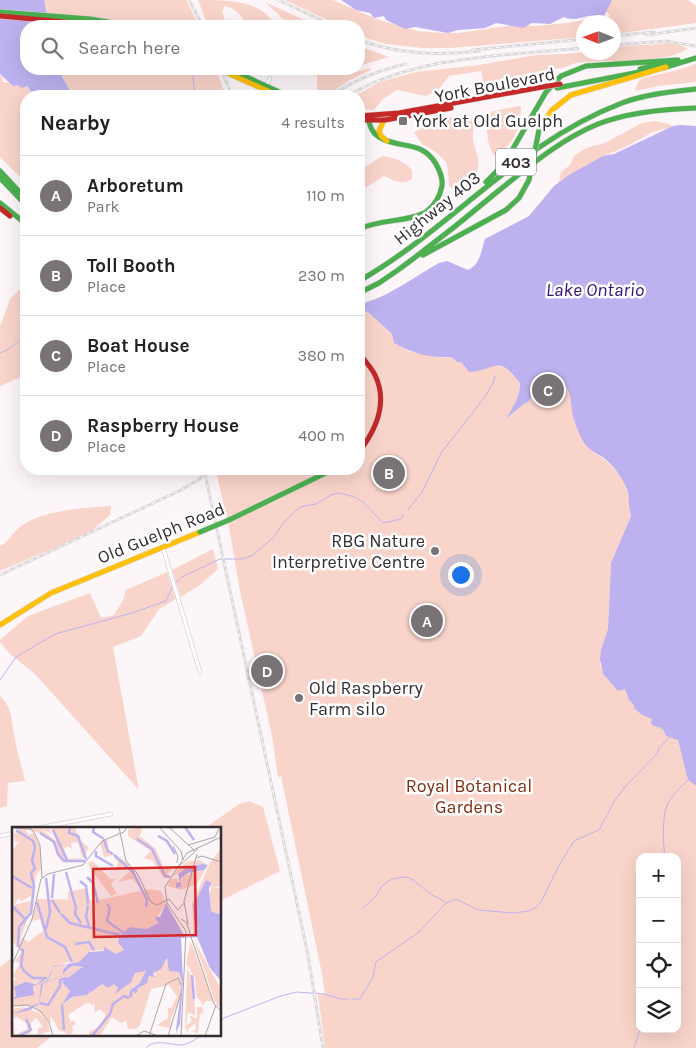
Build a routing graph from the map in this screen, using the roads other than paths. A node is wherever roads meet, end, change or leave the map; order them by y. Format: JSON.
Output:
{"nodes":[{"id":1,"x":0,"y":12,"type":"edge"},
{"id":2,"x":0,"y":16,"type":"edge"},
{"id":3,"x":73,"y":20,"type":"joint"},
{"id":4,"x":695,"y":58,"type":"edge"},
{"id":5,"x":678,"y":60,"type":"junction"},
{"id":6,"x":666,"y":67,"type":"junction"},
{"id":7,"x":236,"y":75,"type":"edge"},
{"id":8,"x":270,"y":78,"type":"dead end"},
{"id":9,"x":559,"y":86,"type":"junction"},
{"id":10,"x":265,"y":88,"type":"junction"},
{"id":11,"x":541,"y":89,"type":"junction"},
{"id":12,"x":696,"y":89,"type":"edge"},
{"id":13,"x":268,"y":90,"type":"edge"},
{"id":14,"x":271,"y":90,"type":"edge"},
{"id":15,"x":696,"y":108,"type":"edge"},
{"id":16,"x":365,"y":117,"type":"edge"},
{"id":17,"x":368,"y":118,"type":"junction"},
{"id":18,"x":365,"y":119,"type":"edge"},
{"id":19,"x":384,"y":120,"type":"junction"},
{"id":20,"x":387,"y":141,"type":"junction"},
{"id":21,"x":0,"y":171,"type":"edge"},
{"id":22,"x":0,"y":178,"type":"edge"},
{"id":23,"x":20,"y":193,"type":"edge"},
{"id":24,"x":20,"y":199,"type":"edge"},
{"id":25,"x":0,"y":203,"type":"edge"},
{"id":26,"x":0,"y":208,"type":"edge"},
{"id":27,"x":20,"y":219,"type":"edge"},
{"id":28,"x":20,"y":223,"type":"edge"},
{"id":29,"x":438,"y":224,"type":"junction"},
{"id":30,"x":365,"y":226,"type":"edge"},
{"id":31,"x":408,"y":263,"type":"junction"},
{"id":32,"x":365,"y":277,"type":"edge"},
{"id":33,"x":365,"y":289,"type":"edge"},
{"id":34,"x":365,"y":361,"type":"edge"},
{"id":35,"x":365,"y":445,"type":"edge"},
{"id":36,"x":322,"y":475,"type":"edge"},
{"id":37,"x":163,"y":548,"type":"junction"},
{"id":38,"x":0,"y":625,"type":"edge"},
{"id":39,"x":200,"y":672,"type":"dead end"},
{"id":40,"x":112,"y":814,"type":"dead end"},
{"id":41,"x":43,"y":827,"type":"edge"}],
"edges":[{"from":1,"to":3,"type":"main road"},
{"from":2,"to":3,"type":"main road"},
{"from":4,"to":5,"type":"main road","name":"York Boulevard"},
{"from":4,"to":6,"type":"main road","name":"York Boulevard"},
{"from":5,"to":9,"type":"main road","name":"York Boulevard"},
{"from":5,"to":29,"type":"main road"},
{"from":6,"to":9,"type":"main road","name":"York Boulevard"},
{"from":6,"to":31,"type":"main road","bridge":true},
{"from":7,"to":10,"type":"main road"},
{"from":8,"to":10,"type":"street"},
{"from":9,"to":11,"type":"main road","name":"York Boulevard","bridge":true},
{"from":10,"to":13,"type":"main road"},
{"from":10,"to":14,"type":"main road"},
{"from":11,"to":17,"type":"main road","name":"York Boulevard"},
{"from":11,"to":19,"type":"main road","name":"York Boulevard"},
{"from":12,"to":29,"type":"main road","name":"Highway 403","number":"403"},
{"from":15,"to":31,"type":"main road","name":"Highway 403","number":"403"},
{"from":16,"to":17,"type":"main road","name":"York Boulevard"},
{"from":17,"to":18,"type":"main road","name":"York Boulevard"},
{"from":17,"to":19,"type":"main road","name":"York Boulevard"},
{"from":17,"to":20,"type":"main road"},
{"from":19,"to":20,"type":"main road"},
{"from":20,"to":30,"type":"main road"},
{"from":21,"to":23,"type":"main road"},
{"from":22,"to":24,"type":"main road"},
{"from":25,"to":27,"type":"main road"},
{"from":26,"to":28,"type":"main road"},
{"from":29,"to":32,"type":"main road","name":"Highway 403","number":"403"},
{"from":31,"to":33,"type":"main road","name":"Highway 403","number":"403"},
{"from":34,"to":35,"type":"main road"},
{"from":36,"to":37,"type":"main road","name":"Old Guelph Road","bridge":true},
{"from":37,"to":38,"type":"main road","name":"Old Guelph Road"},
{"from":37,"to":39,"type":"street"},
{"from":40,"to":41,"type":"street"}]}
